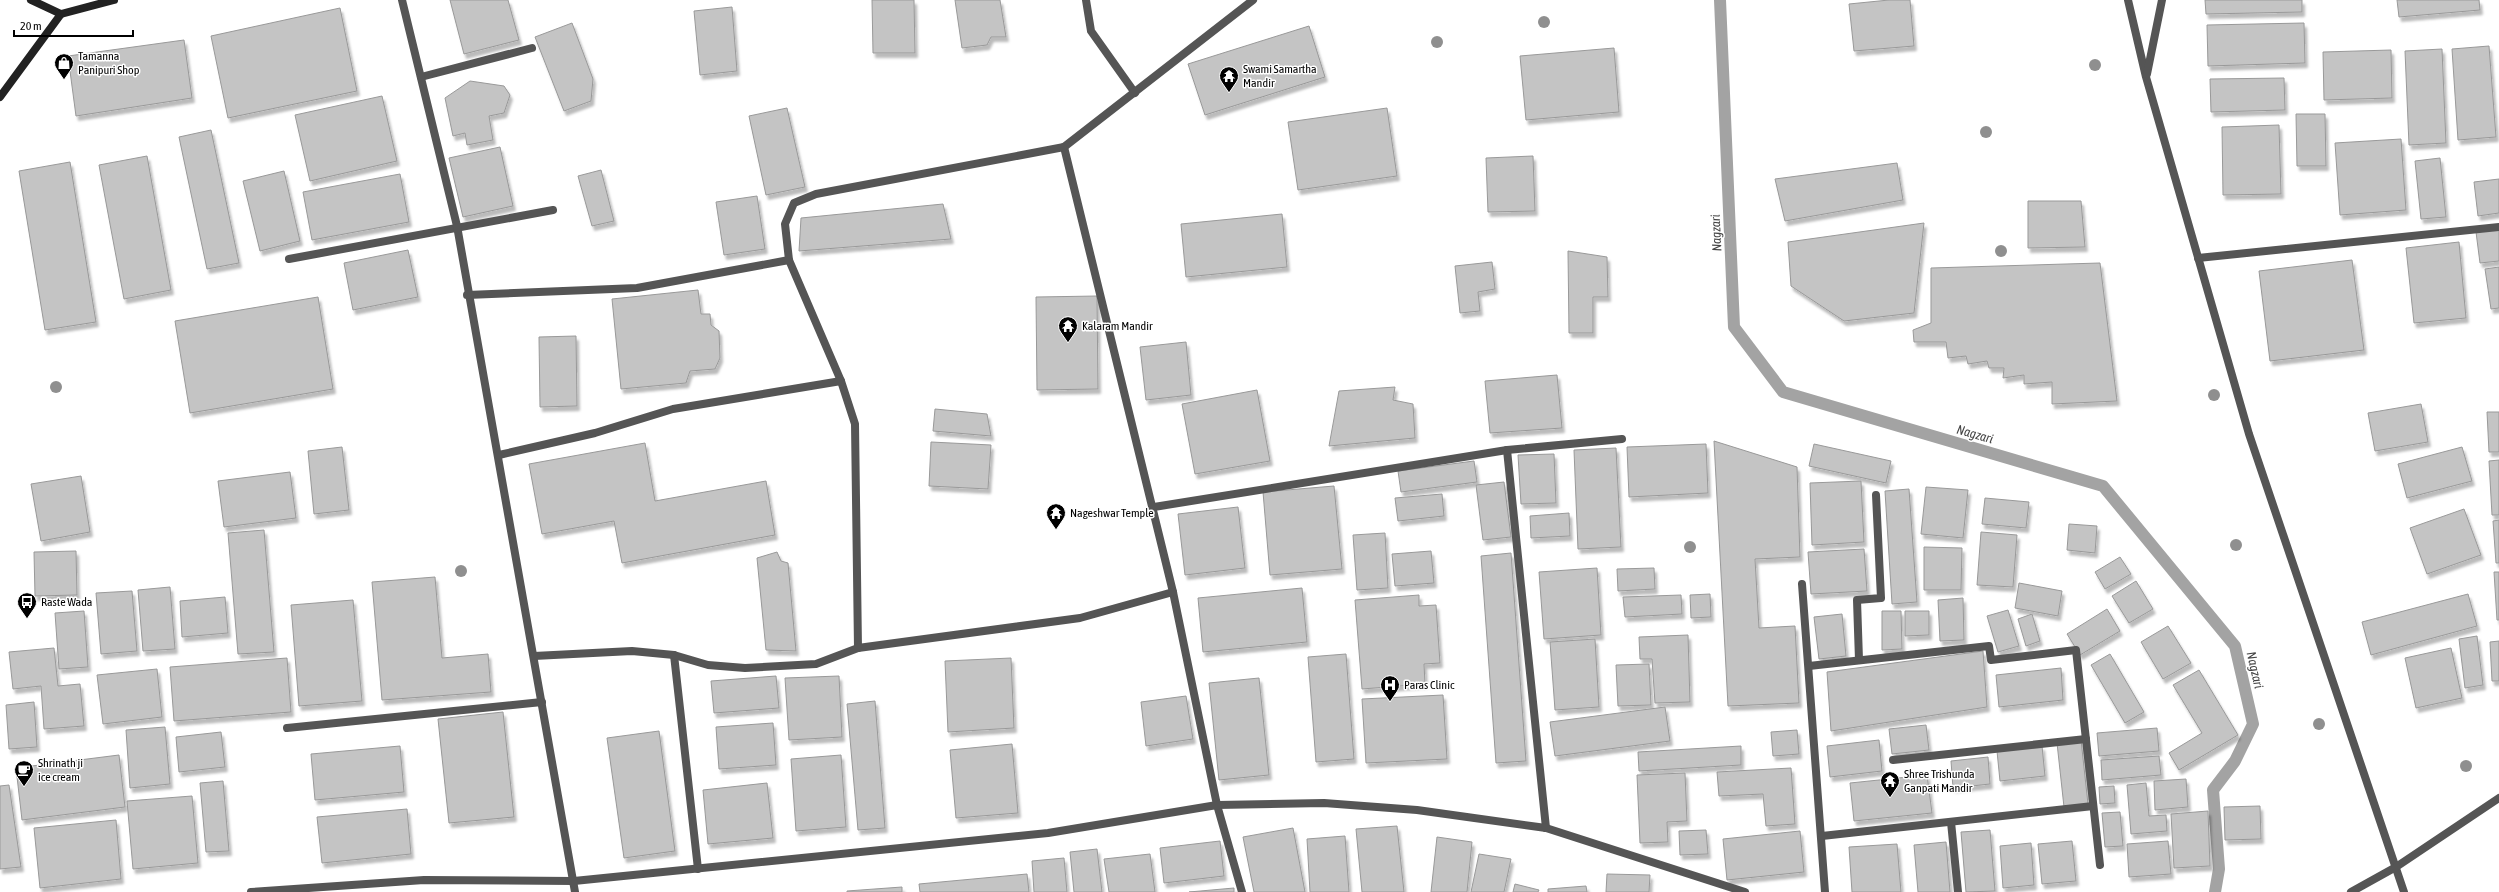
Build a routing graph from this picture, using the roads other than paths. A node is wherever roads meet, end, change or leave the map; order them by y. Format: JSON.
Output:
{"nodes":[{"id":1,"x":31,"y":0,"type":"edge"},
{"id":2,"x":114,"y":0,"type":"edge"},
{"id":3,"x":402,"y":0,"type":"edge"},
{"id":4,"x":1086,"y":0,"type":"edge"},
{"id":5,"x":1253,"y":0,"type":"edge"},
{"id":6,"x":2128,"y":0,"type":"edge"},
{"id":7,"x":2162,"y":0,"type":"edge"},
{"id":8,"x":61,"y":14,"type":"junction"},
{"id":9,"x":532,"y":48,"type":"dead end"},
{"id":10,"x":421,"y":77,"type":"junction"},
{"id":11,"x":2146,"y":77,"type":"junction"},
{"id":12,"x":1135,"y":92,"type":"junction"},
{"id":13,"x":0,"y":97,"type":"edge"},
{"id":14,"x":1064,"y":147,"type":"junction"},
{"id":15,"x":553,"y":210,"type":"dead end"},
{"id":16,"x":457,"y":226,"type":"junction"},
{"id":17,"x":2499,"y":227,"type":"edge"},
{"id":18,"x":2198,"y":258,"type":"junction"},
{"id":19,"x":289,"y":259,"type":"dead end"},
{"id":20,"x":789,"y":260,"type":"junction"},
{"id":21,"x":467,"y":295,"type":"junction"},
{"id":22,"x":841,"y":381,"type":"junction"},
{"id":23,"x":1622,"y":439,"type":"dead end"},
{"id":24,"x":1506,"y":450,"type":"junction"},
{"id":25,"x":499,"y":455,"type":"junction"},
{"id":26,"x":1876,"y":495,"type":"dead end"},
{"id":27,"x":1154,"y":507,"type":"junction"},
{"id":28,"x":1802,"y":584,"type":"dead end"},
{"id":29,"x":1173,"y":592,"type":"junction"},
{"id":30,"x":858,"y":648,"type":"junction"},
{"id":31,"x":674,"y":655,"type":"junction"},
{"id":32,"x":534,"y":656,"type":"junction"},
{"id":33,"x":1859,"y":660,"type":"junction"},
{"id":34,"x":1809,"y":666,"type":"junction"},
{"id":35,"x":542,"y":702,"type":"junction"},
{"id":36,"x":287,"y":728,"type":"dead end"},
{"id":37,"x":2086,"y":739,"type":"junction"},
{"id":38,"x":1893,"y":760,"type":"dead end"},
{"id":39,"x":2499,"y":798,"type":"edge"},
{"id":40,"x":1217,"y":805,"type":"junction"},
{"id":41,"x":2093,"y":806,"type":"junction"},
{"id":42,"x":1950,"y":822,"type":"junction"},
{"id":43,"x":1546,"y":828,"type":"junction"},
{"id":44,"x":1822,"y":836,"type":"junction"},
{"id":45,"x":2100,"y":865,"type":"dead end"},
{"id":46,"x":2396,"y":867,"type":"junction"},
{"id":47,"x":698,"y":869,"type":"junction"},
{"id":48,"x":574,"y":881,"type":"junction"},
{"id":49,"x":324,"y":889,"type":"edge"},
{"id":50,"x":251,"y":892,"type":"edge"},
{"id":51,"x":575,"y":892,"type":"edge"},
{"id":52,"x":1242,"y":892,"type":"edge"},
{"id":53,"x":1745,"y":892,"type":"edge"},
{"id":54,"x":1825,"y":892,"type":"edge"},
{"id":55,"x":1958,"y":892,"type":"edge"},
{"id":56,"x":2351,"y":892,"type":"edge"},
{"id":57,"x":2404,"y":892,"type":"edge"}],
"edges":[{"from":1,"to":8,"type":"street"},
{"from":2,"to":8,"type":"street"},
{"from":3,"to":10,"type":"street"},
{"from":4,"to":12,"type":"street"},
{"from":5,"to":12,"type":"street"},
{"from":6,"to":11,"type":"street"},
{"from":7,"to":11,"type":"street"},
{"from":8,"to":13,"type":"street"},
{"from":9,"to":10,"type":"street"},
{"from":10,"to":16,"type":"street"},
{"from":11,"to":18,"type":"street"},
{"from":12,"to":14,"type":"street"},
{"from":14,"to":20,"type":"street"},
{"from":14,"to":27,"type":"street"},
{"from":15,"to":16,"type":"street"},
{"from":16,"to":19,"type":"street"},
{"from":16,"to":21,"type":"street"},
{"from":17,"to":18,"type":"street"},
{"from":18,"to":46,"type":"street"},
{"from":20,"to":21,"type":"street"},
{"from":20,"to":22,"type":"street"},
{"from":21,"to":25,"type":"street"},
{"from":22,"to":25,"type":"street"},
{"from":22,"to":30,"type":"street"},
{"from":23,"to":24,"type":"street"},
{"from":24,"to":27,"type":"street"},
{"from":24,"to":43,"type":"street"},
{"from":25,"to":32,"type":"street"},
{"from":26,"to":33,"type":"street"},
{"from":27,"to":29,"type":"street"},
{"from":28,"to":34,"type":"street"},
{"from":29,"to":30,"type":"street"},
{"from":29,"to":40,"type":"street"},
{"from":30,"to":31,"type":"street"},
{"from":31,"to":32,"type":"street"},
{"from":31,"to":47,"type":"street"},
{"from":32,"to":35,"type":"street"},
{"from":33,"to":34,"type":"street"},
{"from":33,"to":37,"type":"street"},
{"from":34,"to":44,"type":"street"},
{"from":35,"to":36,"type":"street"},
{"from":35,"to":48,"type":"street"},
{"from":37,"to":38,"type":"street"},
{"from":37,"to":41,"type":"street"},
{"from":39,"to":46,"type":"street"},
{"from":40,"to":43,"type":"street"},
{"from":40,"to":47,"type":"street"},
{"from":40,"to":52,"type":"street"},
{"from":41,"to":42,"type":"street"},
{"from":41,"to":45,"type":"street"},
{"from":42,"to":44,"type":"street"},
{"from":42,"to":55,"type":"street"},
{"from":43,"to":53,"type":"street"},
{"from":44,"to":54,"type":"street"},
{"from":46,"to":56,"type":"street"},
{"from":46,"to":57,"type":"street"},
{"from":47,"to":48,"type":"street"},
{"from":48,"to":49,"type":"street"},
{"from":48,"to":51,"type":"street"},
{"from":49,"to":50,"type":"street"}]}
